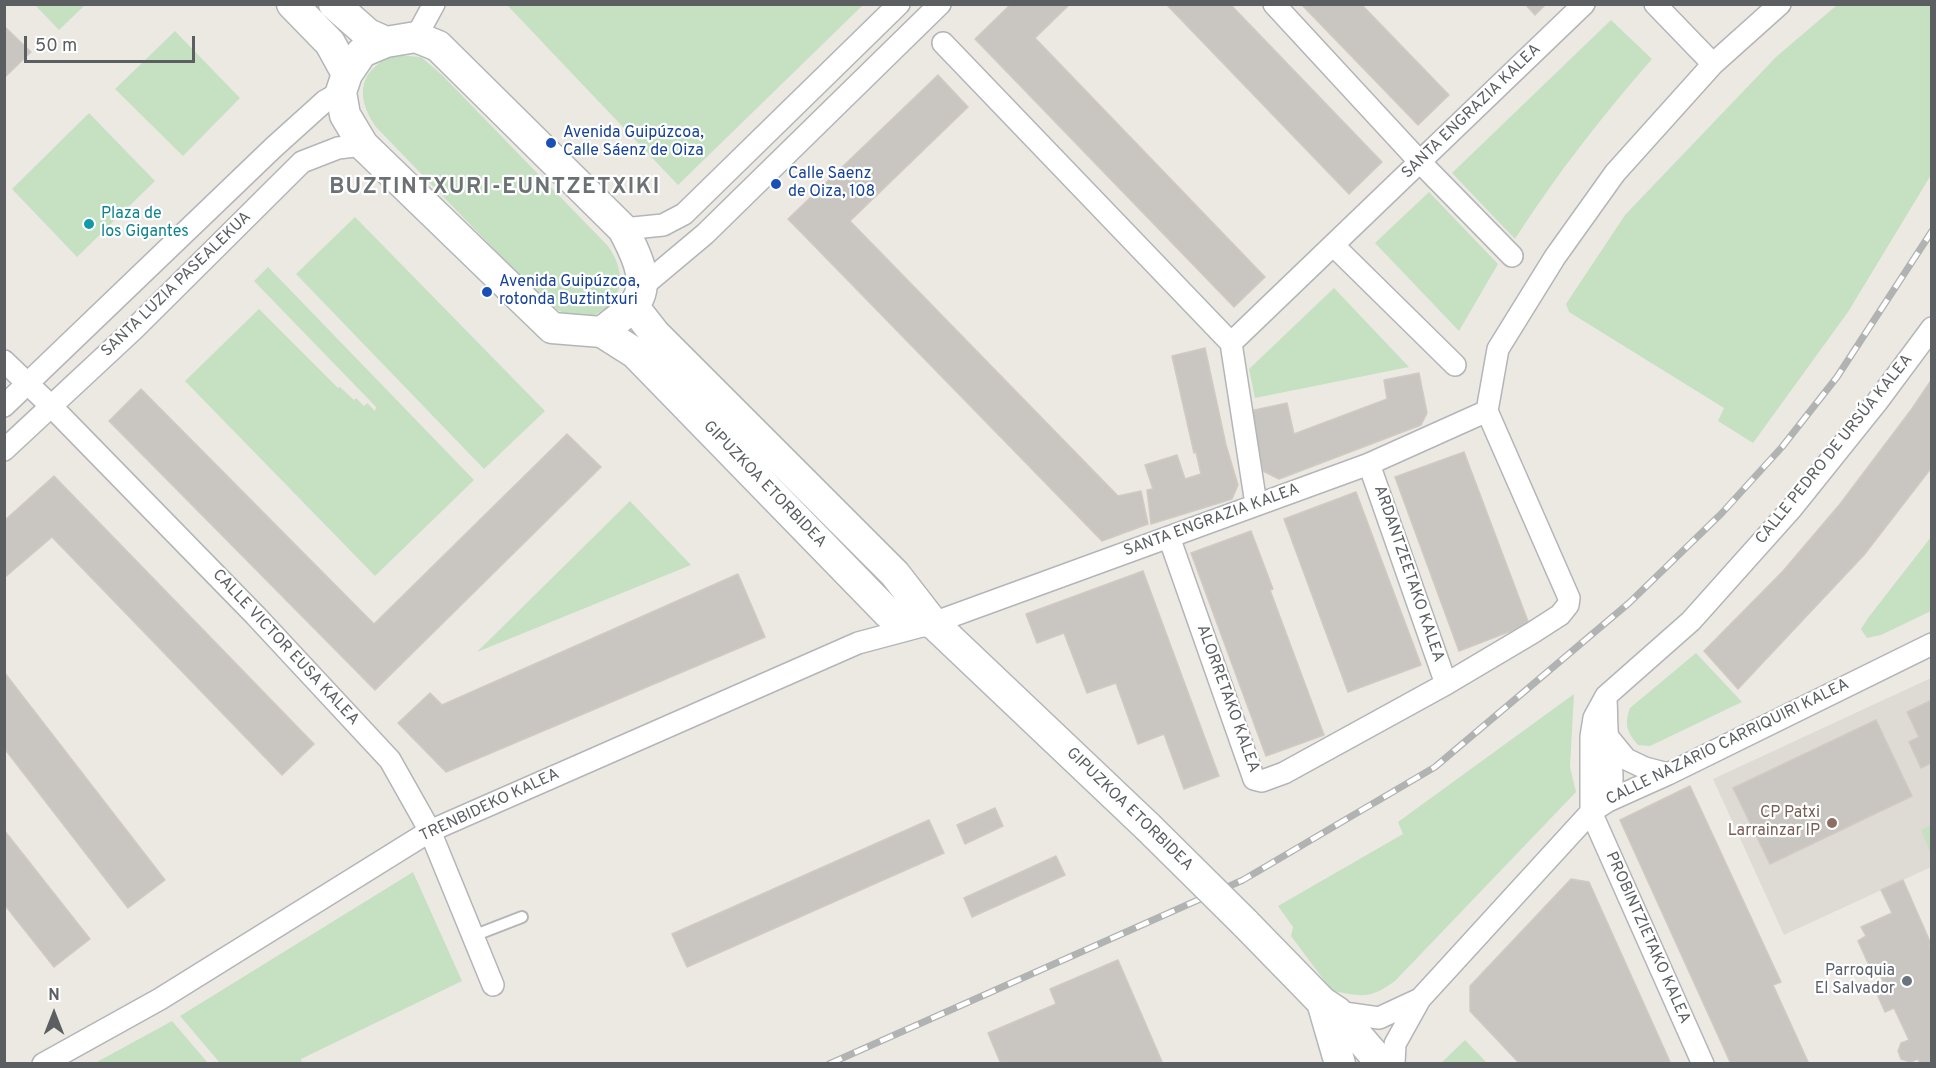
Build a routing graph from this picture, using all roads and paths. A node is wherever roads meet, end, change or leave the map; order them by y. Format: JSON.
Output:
{"nodes":[{"id":1,"x":292,"y":4,"type":"edge"},
{"id":2,"x":334,"y":4,"type":"edge"},
{"id":3,"x":434,"y":4,"type":"edge"},
{"id":4,"x":899,"y":4,"type":"edge"},
{"id":5,"x":940,"y":4,"type":"edge"},
{"id":6,"x":1274,"y":4,"type":"edge"},
{"id":7,"x":1584,"y":4,"type":"edge"},
{"id":8,"x":1655,"y":4,"type":"edge"},
{"id":9,"x":1780,"y":4,"type":"edge"},
{"id":10,"x":416,"y":37,"type":"junction"},
{"id":11,"x":386,"y":42,"type":"junction"},
{"id":12,"x":943,"y":43,"type":"dead end"},
{"id":13,"x":1713,"y":64,"type":"junction"},
{"id":14,"x":344,"y":83,"type":"junction"},
{"id":15,"x":363,"y":145,"type":"junction"},
{"id":16,"x":1420,"y":162,"type":"junction"},
{"id":17,"x":623,"y":229,"type":"junction"},
{"id":18,"x":1334,"y":244,"type":"junction"},
{"id":19,"x":1512,"y":256,"type":"dead end"},
{"id":20,"x":638,"y":296,"type":"junction"},
{"id":21,"x":1932,"y":328,"type":"edge"},
{"id":22,"x":602,"y":332,"type":"junction"},
{"id":23,"x":1231,"y":343,"type":"junction"},
{"id":24,"x":4,"y":361,"type":"edge"},
{"id":25,"x":1455,"y":365,"type":"dead end"},
{"id":26,"x":28,"y":383,"type":"junction"},
{"id":27,"x":50,"y":405,"type":"junction"},
{"id":28,"x":4,"y":406,"type":"edge"},
{"id":29,"x":1487,"y":411,"type":"junction"},
{"id":30,"x":4,"y":450,"type":"edge"},
{"id":31,"x":1369,"y":464,"type":"junction"},
{"id":32,"x":1256,"y":504,"type":"junction"},
{"id":33,"x":1169,"y":537,"type":"junction"},
{"id":34,"x":933,"y":622,"type":"junction"},
{"id":35,"x":1932,"y":644,"type":"edge"},
{"id":36,"x":1446,"y":684,"type":"junction"},
{"id":37,"x":1606,"y":696,"type":"junction"},
{"id":38,"x":1365,"y":727,"type":"joint"},
{"id":39,"x":1607,"y":736,"type":"junction"},
{"id":40,"x":1668,"y":774,"type":"junction"},
{"id":41,"x":1600,"y":806,"type":"junction"},
{"id":42,"x":430,"y":831,"type":"junction"},
{"id":43,"x":522,"y":917,"type":"dead end"},
{"id":44,"x":473,"y":936,"type":"junction"},
{"id":45,"x":493,"y":985,"type":"dead end"},
{"id":46,"x":1420,"y":999,"type":"junction"},
{"id":47,"x":1330,"y":1007,"type":"junction"},
{"id":48,"x":44,"y":1064,"type":"edge"},
{"id":49,"x":1340,"y":1064,"type":"edge"},
{"id":50,"x":1382,"y":1064,"type":"edge"},
{"id":51,"x":1394,"y":1064,"type":"edge"},
{"id":52,"x":1703,"y":1064,"type":"edge"}],
"edges":[{"from":1,"to":14,"type":"main road"},
{"from":2,"to":11,"type":"main road"},
{"from":3,"to":10,"type":"street"},
{"from":4,"to":17,"type":"street"},
{"from":5,"to":20,"type":"street"},
{"from":6,"to":16,"type":"street"},
{"from":7,"to":16,"type":"street","name":"SANTA ENGRAZIA KALEA"},
{"from":8,"to":13,"type":"street"},
{"from":9,"to":13,"type":"street"},
{"from":10,"to":11,"type":"main road"},
{"from":10,"to":17,"type":"main road"},
{"from":11,"to":14,"type":"main road"},
{"from":12,"to":23,"type":"street"},
{"from":13,"to":29,"type":"street"},
{"from":14,"to":15,"type":"main road"},
{"from":14,"to":26,"type":"street","name":"SANTA LUZIA PASEALEKUA"},
{"from":15,"to":22,"type":"main road"},
{"from":15,"to":27,"type":"street","name":"SANTA LUZIA PASEALEKUA"},
{"from":16,"to":18,"type":"street","name":"SANTA ENGRAZIA KALEA"},
{"from":16,"to":19,"type":"street"},
{"from":17,"to":20,"type":"main road"},
{"from":18,"to":23,"type":"street","name":"SANTA ENGRAZIA KALEA"},
{"from":18,"to":25,"type":"street"},
{"from":20,"to":22,"type":"main road"},
{"from":20,"to":34,"type":"main road","name":"GIPUZKOA ETORBIDEA"},
{"from":21,"to":37,"type":"street","name":"CALLE PEDRO DE URSÚA KALEA"},
{"from":22,"to":34,"type":"main road","name":"GIPUZKOA ETORBIDEA"},
{"from":23,"to":32,"type":"street"},
{"from":24,"to":26,"type":"street","name":"CALLE VICTOR EUSA KALEA"},
{"from":26,"to":27,"type":"street","name":"CALLE VICTOR EUSA KALEA"},
{"from":26,"to":28,"type":"street","name":"SANTA LUZIA PASEALEKUA"},
{"from":27,"to":30,"type":"street","name":"SANTA LUZIA PASEALEKUA"},
{"from":27,"to":42,"type":"street","name":"CALLE VICTOR EUSA KALEA"},
{"from":29,"to":31,"type":"street","name":"SANTA ENGRAZIA KALEA"},
{"from":29,"to":36,"type":"street","name":"ARDANTZEETAKO KALEA"},
{"from":31,"to":32,"type":"street","name":"SANTA ENGRAZIA KALEA"},
{"from":31,"to":36,"type":"street","name":"ARDANTZEETAKO KALEA"},
{"from":32,"to":33,"type":"street","name":"SANTA ENGRAZIA KALEA"},
{"from":33,"to":34,"type":"street","name":"SANTA ENGRAZIA KALEA"},
{"from":33,"to":38,"type":"street","name":"ALORRETAKO KALEA"},
{"from":34,"to":42,"type":"street","name":"TRENBIDEKO KALEA"},
{"from":34,"to":47,"type":"main road","name":"GIPUZKOA ETORBIDEA","bridge":true},
{"from":35,"to":40,"type":"street","name":"CALLE NAZARIO CARRIQUIRI KALEA"},
{"from":36,"to":38,"type":"street","name":"ARDANTZEETAKO KALEA"},
{"from":37,"to":39,"type":"street"},
{"from":37,"to":41,"type":"street","name":"CALLE PEDRO DE URSÚA KALEA"},
{"from":39,"to":40,"type":"street"},
{"from":39,"to":41,"type":"street"},
{"from":40,"to":41,"type":"street","name":"CALLE NAZARIO CARRIQUIRI KALEA"},
{"from":41,"to":46,"type":"street","name":"CALLE NAZARIO CARRIQUIRI KALEA"},
{"from":41,"to":52,"type":"street","name":"PROBINTZIETAKO KALEA"},
{"from":42,"to":44,"type":"street","name":"CALLE VICTOR EUSA KALEA"},
{"from":42,"to":48,"type":"street","name":"TRENBIDEKO KALEA"},
{"from":43,"to":44,"type":"lane"},
{"from":44,"to":45,"type":"street","name":"CALLE VICTOR EUSA KALEA"},
{"from":46,"to":47,"type":"street","name":"CALLE NAZARIO CARRIQUIRI KALEA"},
{"from":46,"to":51,"type":"street","name":"CALLE NAZARIO CARRIQUIRI KALEA"},
{"from":47,"to":49,"type":"main road","name":"GIPUZKOA ETORBIDEA"},
{"from":47,"to":50,"type":"main road","name":"GIPUZKOA ETORBIDEA"}]}
